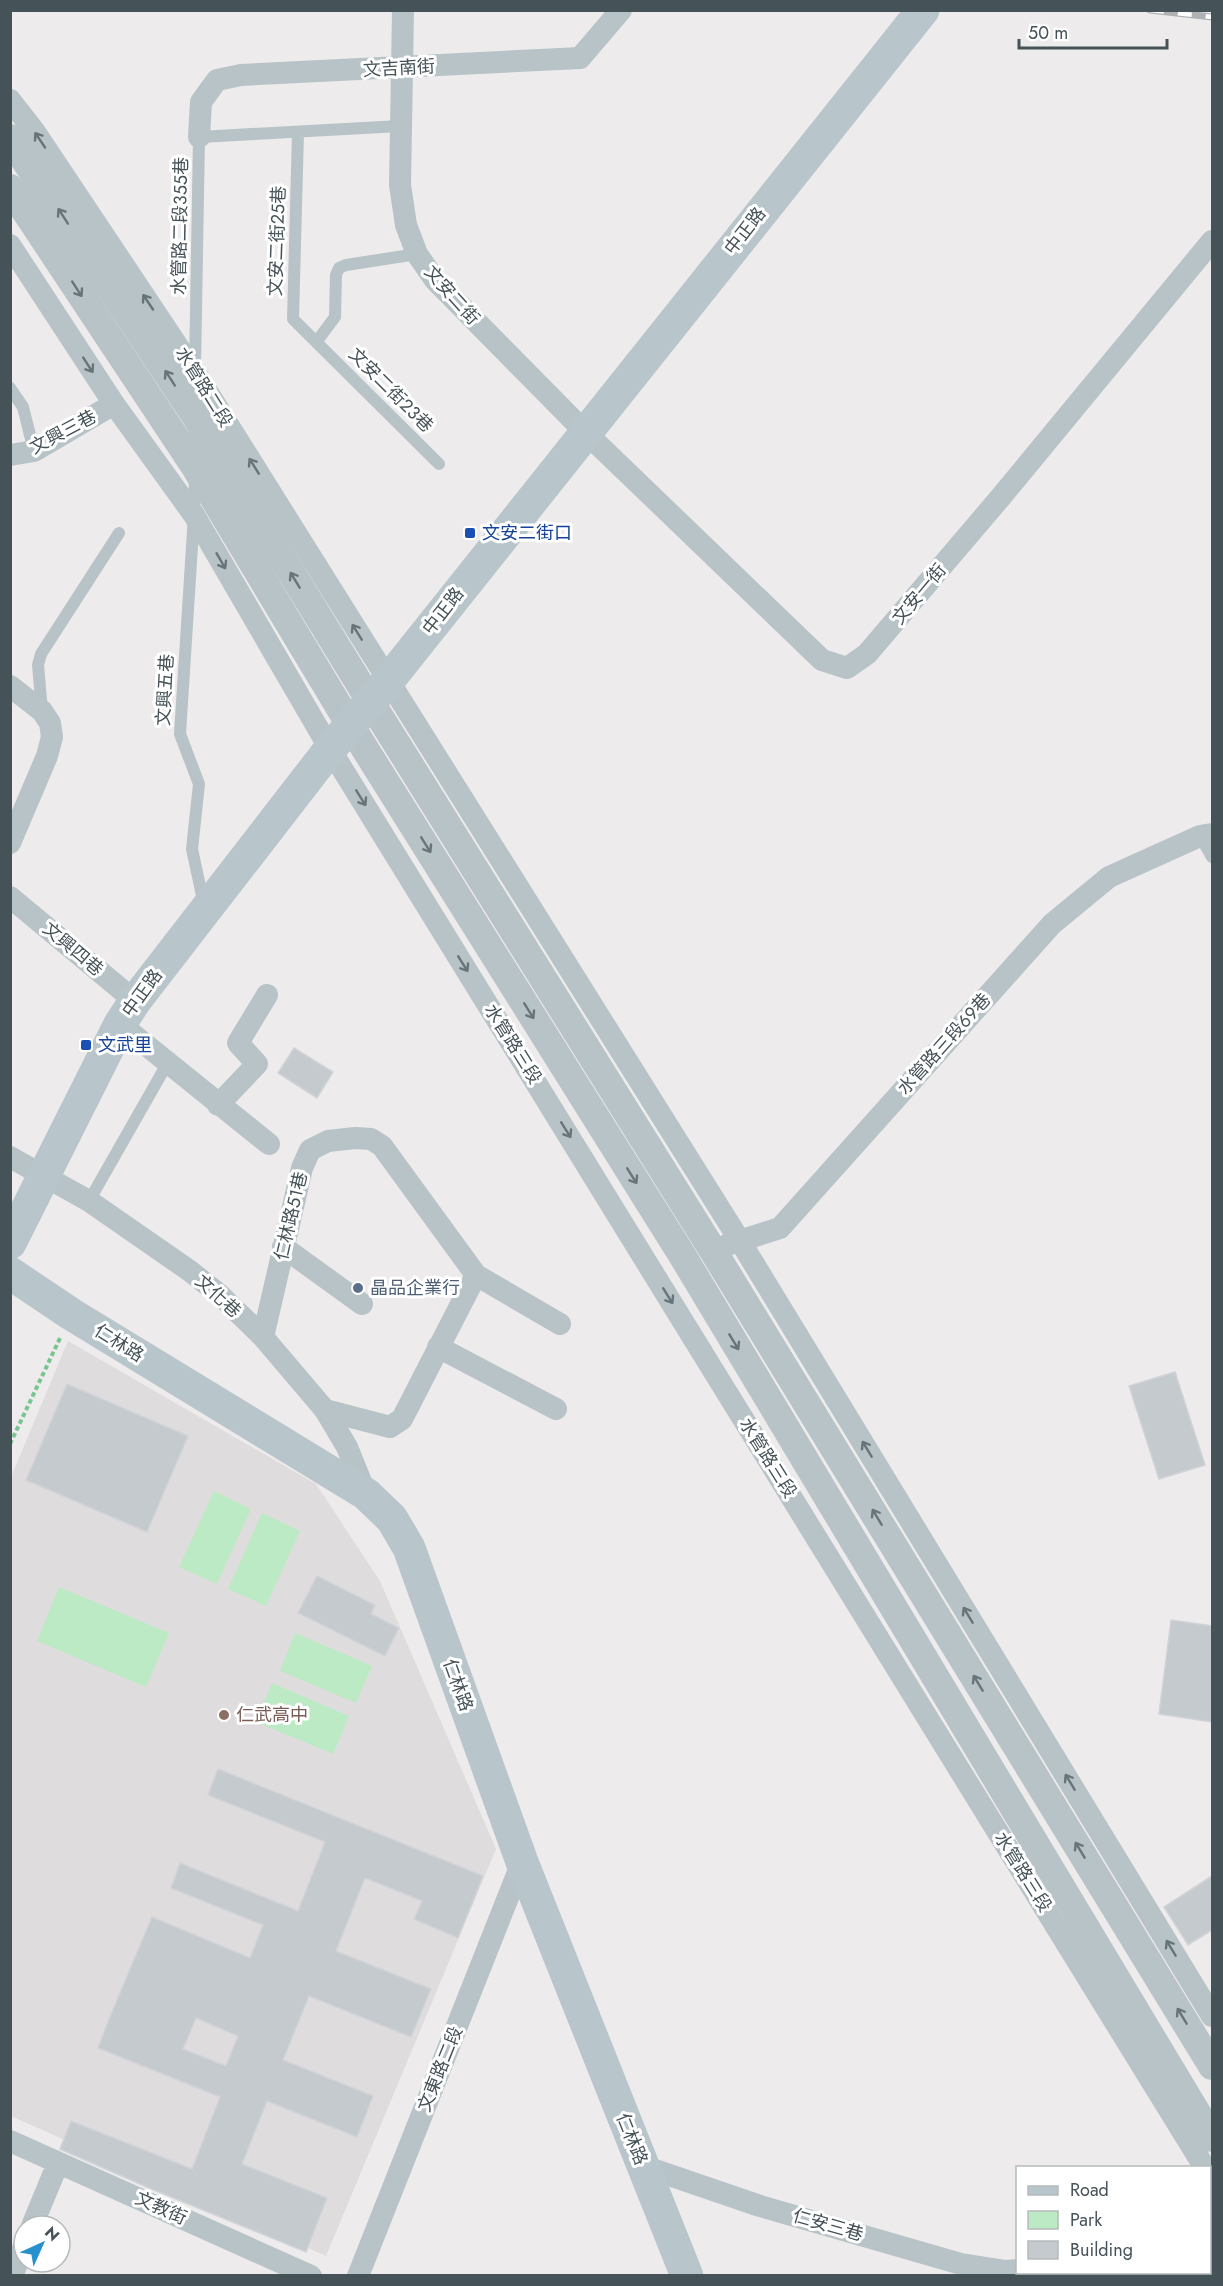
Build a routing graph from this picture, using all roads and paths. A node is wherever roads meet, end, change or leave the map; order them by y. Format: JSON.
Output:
{"nodes":[{"id":1,"x":403,"y":10,"type":"edge"},
{"id":2,"x":621,"y":10,"type":"edge"},
{"id":3,"x":922,"y":10,"type":"edge"},
{"id":4,"x":403,"y":69,"type":"junction"},
{"id":5,"x":10,"y":100,"type":"edge"},
{"id":6,"x":400,"y":126,"type":"junction"},
{"id":7,"x":298,"y":132,"type":"junction"},
{"id":8,"x":199,"y":137,"type":"junction"},
{"id":9,"x":10,"y":138,"type":"edge"},
{"id":10,"x":10,"y":188,"type":"edge"},
{"id":11,"x":1212,"y":242,"type":"edge"},
{"id":12,"x":10,"y":245,"type":"edge"},
{"id":13,"x":417,"y":254,"type":"junction"},
{"id":14,"x":317,"y":341,"type":"junction"},
{"id":15,"x":195,"y":372,"type":"junction"},
{"id":16,"x":10,"y":388,"type":"edge"},
{"id":17,"x":114,"y":404,"type":"junction"},
{"id":18,"x":585,"y":432,"type":"junction"},
{"id":19,"x":195,"y":442,"type":"junction"},
{"id":20,"x":34,"y":451,"type":"junction"},
{"id":21,"x":10,"y":455,"type":"edge"},
{"id":22,"x":439,"y":464,"type":"dead end"},
{"id":23,"x":194,"y":516,"type":"junction"},
{"id":24,"x":119,"y":533,"type":"dead end"},
{"id":25,"x":10,"y":686,"type":"edge"},
{"id":26,"x":42,"y":711,"type":"junction"},
{"id":27,"x":359,"y":714,"type":"junction"},
{"id":28,"x":1206,"y":835,"type":"edge"},
{"id":29,"x":10,"y":843,"type":"edge"},
{"id":30,"x":1212,"y":856,"type":"edge"},
{"id":31,"x":10,"y":897,"type":"edge"},
{"id":32,"x":204,"y":909,"type":"junction"},
{"id":33,"x":267,"y":995,"type":"dead end"},
{"id":34,"x":127,"y":1012,"type":"junction"},
{"id":35,"x":167,"y":1064,"type":"junction"},
{"id":36,"x":218,"y":1105,"type":"junction"},
{"id":37,"x":269,"y":1144,"type":"dead end"},
{"id":38,"x":10,"y":1157,"type":"edge"},
{"id":39,"x":30,"y":1189,"type":"edge"},
{"id":40,"x":89,"y":1201,"type":"junction"},
{"id":41,"x":740,"y":1241,"type":"junction"},
{"id":42,"x":10,"y":1243,"type":"edge"},
{"id":43,"x":283,"y":1247,"type":"junction"},
{"id":44,"x":712,"y":1249,"type":"junction"},
{"id":45,"x":682,"y":1255,"type":"junction"},
{"id":46,"x":10,"y":1273,"type":"edge"},
{"id":47,"x":476,"y":1275,"type":"junction"},
{"id":48,"x":362,"y":1305,"type":"dead end"},
{"id":49,"x":71,"y":1314,"type":"junction"},
{"id":50,"x":560,"y":1324,"type":"dead end"},
{"id":51,"x":263,"y":1337,"type":"junction"},
{"id":52,"x":438,"y":1347,"type":"junction"},
{"id":53,"x":556,"y":1409,"type":"dead end"},
{"id":54,"x":325,"y":1410,"type":"junction"},
{"id":55,"x":10,"y":1444,"type":"edge"},
{"id":56,"x":366,"y":1494,"type":"junction"},
{"id":57,"x":522,"y":1862,"type":"junction"},
{"id":58,"x":1212,"y":2016,"type":"edge"},
{"id":59,"x":1212,"y":2066,"type":"edge"},
{"id":60,"x":1212,"y":2138,"type":"edge"},
{"id":61,"x":10,"y":2141,"type":"edge"},
{"id":62,"x":58,"y":2163,"type":"junction"},
{"id":63,"x":642,"y":2166,"type":"junction"},
{"id":64,"x":1204,"y":2166,"type":"edge"},
{"id":65,"x":37,"y":2214,"type":"edge"},
{"id":66,"x":1016,"y":2270,"type":"edge"},
{"id":67,"x":311,"y":2276,"type":"edge"},
{"id":68,"x":358,"y":2276,"type":"edge"},
{"id":69,"x":687,"y":2276,"type":"edge"}],
"edges":[{"from":1,"to":4,"type":"street","name":"文安二街"},
{"from":2,"to":4,"type":"street","name":"文吉南街"},
{"from":3,"to":18,"type":"main road","name":"中正路"},
{"from":4,"to":6,"type":"street","name":"文安二街"},
{"from":4,"to":8,"type":"street","name":"文吉南街"},
{"from":15,"to":5,"type":"street","name":"水管路二段","one_way":true},
{"from":6,"to":7,"type":"lane","name":"水管路二段355巷"},
{"from":6,"to":13,"type":"street","name":"文安二街"},
{"from":7,"to":8,"type":"lane","name":"水管路二段355巷"},
{"from":7,"to":14,"type":"lane","name":"文安二街25巷"},
{"from":8,"to":15,"type":"lane","name":"水管路二段355巷"},
{"from":19,"to":9,"type":"street","name":"水管路二段","one_way":true},
{"from":10,"to":19,"type":"street","name":"水管路二段","one_way":true},
{"from":11,"to":18,"type":"street","name":"文安一街"},
{"from":12,"to":17,"type":"street","one_way":true},
{"from":13,"to":14,"type":"lane"},
{"from":13,"to":18,"type":"street","name":"文安二街"},
{"from":14,"to":22,"type":"lane","name":"文安二街23巷"},
{"from":15,"to":19,"type":"lane","name":"水管路二段355巷"},
{"from":27,"to":15,"type":"street","name":"水管路二段","one_way":true},
{"from":16,"to":20,"type":"lane"},
{"from":17,"to":20,"type":"street","name":"文興三巷"},
{"from":17,"to":23,"type":"street"},
{"from":18,"to":27,"type":"main road","name":"中正路"},
{"from":19,"to":23,"type":"lane","name":"文興五巷"},
{"from":19,"to":27,"type":"street","name":"水管路二段"},
{"from":27,"to":19,"type":"street","name":"水管路二段","one_way":true},
{"from":20,"to":21,"type":"street","name":"文興三巷"},
{"from":23,"to":27,"type":"street","one_way":true},
{"from":23,"to":32,"type":"lane","name":"文興五巷"},
{"from":24,"to":26,"type":"lane"},
{"from":25,"to":26,"type":"street"},
{"from":26,"to":29,"type":"street"},
{"from":27,"to":32,"type":"main road","name":"中正路"},
{"from":27,"to":41,"type":"street"},
{"from":27,"to":44,"type":"street"},
{"from":27,"to":45,"type":"street","name":"水管路三段","one_way":true},
{"from":27,"to":64,"type":"street","name":"水管路三段","one_way":true},
{"from":28,"to":30,"type":"lane"},
{"from":28,"to":41,"type":"street","name":"水管路三段69巷"},
{"from":31,"to":34,"type":"street","name":"文興四巷"},
{"from":32,"to":34,"type":"main road","name":"中正路"},
{"from":33,"to":36,"type":"street"},
{"from":34,"to":35,"type":"street","name":"文興四巷"},
{"from":34,"to":39,"type":"main road","name":"中正路"},
{"from":35,"to":36,"type":"street","name":"文興四巷"},
{"from":35,"to":40,"type":"lane"},
{"from":36,"to":37,"type":"street","name":"文興四巷"},
{"from":38,"to":39,"type":"street","name":"文化巷"},
{"from":39,"to":40,"type":"street","name":"文化巷"},
{"from":39,"to":42,"type":"main road","name":"中正路"},
{"from":40,"to":51,"type":"street","name":"文化巷"},
{"from":41,"to":44,"type":"street","name":"水管路三段69巷"},
{"from":58,"to":41,"type":"street","one_way":true},
{"from":43,"to":47,"type":"street","name":"仁林路51巷"},
{"from":43,"to":48,"type":"street"},
{"from":43,"to":51,"type":"street","name":"仁林路51巷"},
{"from":44,"to":45,"type":"street","name":"水管路三段69巷"},
{"from":59,"to":44,"type":"street","one_way":true},
{"from":45,"to":60,"type":"street","name":"水管路三段","one_way":true},
{"from":46,"to":49,"type":"main road","name":"仁林路"},
{"from":47,"to":50,"type":"street","name":"仁林路51巷"},
{"from":47,"to":52,"type":"street"},
{"from":49,"to":55,"type":"path"},
{"from":49,"to":56,"type":"main road","name":"仁林路"},
{"from":51,"to":54,"type":"street","name":"文化巷"},
{"from":52,"to":53,"type":"street"},
{"from":52,"to":54,"type":"street"},
{"from":54,"to":56,"type":"street","name":"文化巷"},
{"from":56,"to":57,"type":"main road","name":"仁林路"},
{"from":57,"to":63,"type":"main road","name":"仁林路"},
{"from":57,"to":68,"type":"street","name":"文東路二段"},
{"from":61,"to":62,"type":"street","name":"文教街"},
{"from":62,"to":65,"type":"street"},
{"from":62,"to":67,"type":"street","name":"文教街"},
{"from":63,"to":66,"type":"street","name":"仁安三巷"},
{"from":63,"to":69,"type":"main road","name":"仁林路"}]}
